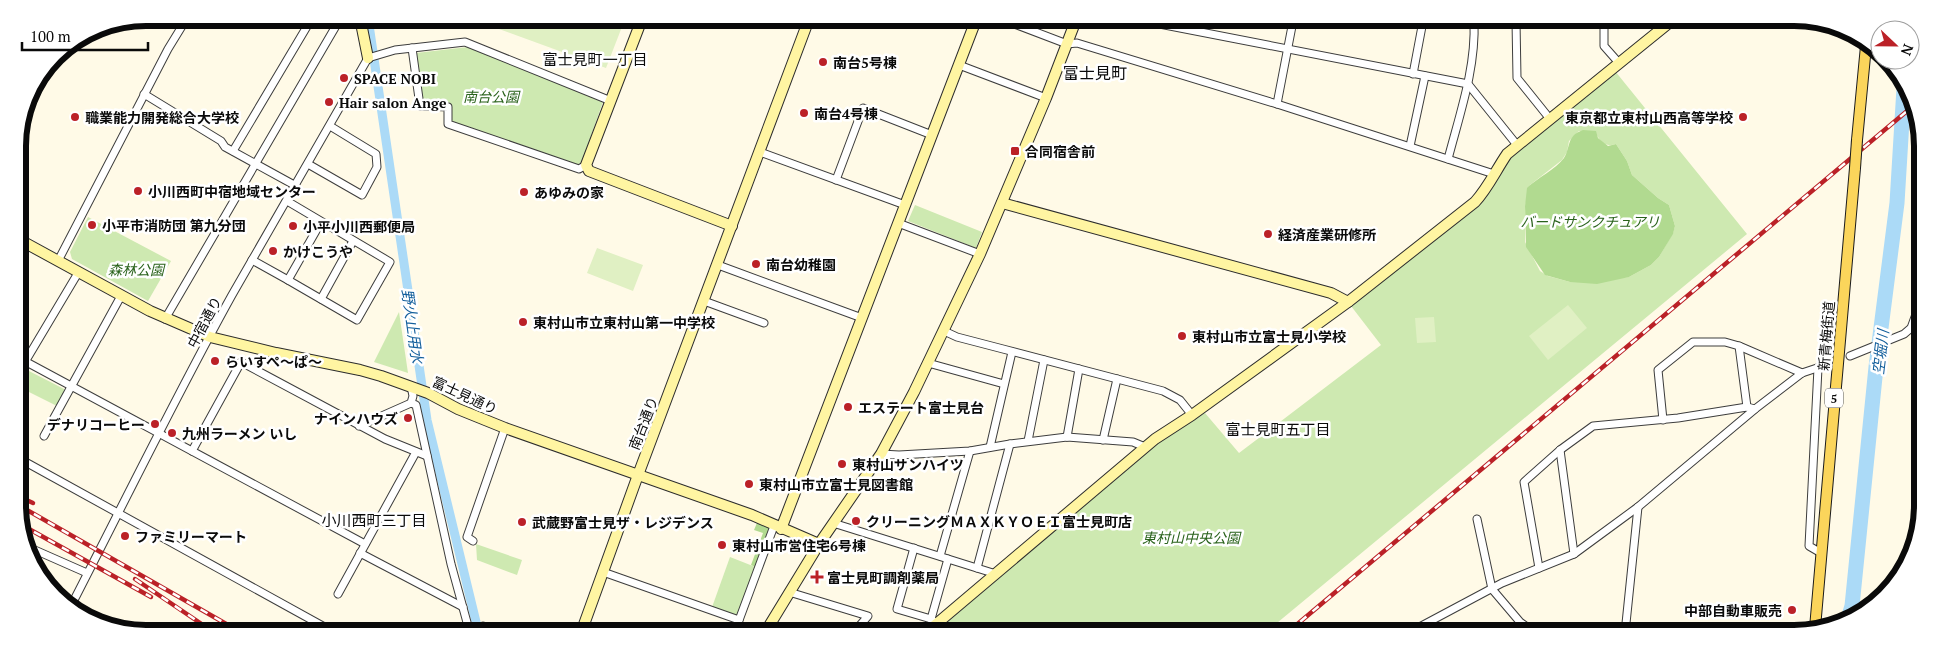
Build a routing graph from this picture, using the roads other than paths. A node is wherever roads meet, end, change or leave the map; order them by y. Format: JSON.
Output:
{"nodes":[{"id":1,"x":182,"y":26,"type":"edge"},
{"id":2,"x":307,"y":26,"type":"edge"},
{"id":3,"x":336,"y":26,"type":"edge"},
{"id":4,"x":362,"y":26,"type":"edge"},
{"id":5,"x":639,"y":26,"type":"edge"},
{"id":6,"x":806,"y":26,"type":"edge"},
{"id":7,"x":974,"y":26,"type":"edge"},
{"id":8,"x":1020,"y":26,"type":"edge"},
{"id":9,"x":1074,"y":26,"type":"edge"},
{"id":10,"x":1189,"y":26,"type":"edge"},
{"id":11,"x":1292,"y":26,"type":"edge"},
{"id":12,"x":1422,"y":26,"type":"edge"},
{"id":13,"x":1474,"y":26,"type":"edge"},
{"id":14,"x":1516,"y":26,"type":"edge"},
{"id":15,"x":1604,"y":26,"type":"edge"},
{"id":16,"x":1665,"y":26,"type":"edge"},
{"id":17,"x":1067,"y":44,"type":"junction"},
{"id":18,"x":412,"y":48,"type":"junction"},
{"id":19,"x":1287,"y":49,"type":"junction"},
{"id":20,"x":1866,"y":50,"type":"edge"},
{"id":21,"x":369,"y":57,"type":"junction"},
{"id":22,"x":1619,"y":63,"type":"junction"},
{"id":23,"x":958,"y":65,"type":"junction"},
{"id":24,"x":1414,"y":74,"type":"junction"},
{"id":25,"x":1425,"y":76,"type":"junction"},
{"id":26,"x":1468,"y":84,"type":"junction"},
{"id":27,"x":144,"y":94,"type":"junction"},
{"id":28,"x":1046,"y":98,"type":"junction"},
{"id":29,"x":611,"y":101,"type":"junction"},
{"id":30,"x":1278,"y":104,"type":"junction"},
{"id":31,"x":1550,"y":119,"type":"junction"},
{"id":32,"x":330,"y":126,"type":"junction"},
{"id":33,"x":932,"y":134,"type":"junction"},
{"id":34,"x":1518,"y":145,"type":"junction"},
{"id":35,"x":1410,"y":146,"type":"junction"},
{"id":36,"x":233,"y":151,"type":"junction"},
{"id":37,"x":760,"y":152,"type":"junction"},
{"id":38,"x":1448,"y":158,"type":"junction"},
{"id":39,"x":256,"y":164,"type":"junction"},
{"id":40,"x":308,"y":164,"type":"junction"},
{"id":41,"x":586,"y":165,"type":"junction"},
{"id":42,"x":1494,"y":174,"type":"junction"},
{"id":43,"x":836,"y":180,"type":"junction"},
{"id":44,"x":296,"y":186,"type":"junction"},
{"id":45,"x":287,"y":201,"type":"junction"},
{"id":46,"x":1002,"y":203,"type":"junction"},
{"id":47,"x":905,"y":206,"type":"junction"},
{"id":48,"x":321,"y":222,"type":"junction"},
{"id":49,"x":898,"y":223,"type":"junction"},
{"id":50,"x":732,"y":226,"type":"junction"},
{"id":51,"x":353,"y":241,"type":"junction"},
{"id":52,"x":27,"y":243,"type":"edge"},
{"id":53,"x":980,"y":254,"type":"junction"},
{"id":54,"x":252,"y":260,"type":"junction"},
{"id":55,"x":58,"y":261,"type":"junction"},
{"id":56,"x":718,"y":265,"type":"junction"},
{"id":57,"x":78,"y":273,"type":"junction"},
{"id":58,"x":288,"y":280,"type":"junction"},
{"id":59,"x":121,"y":296,"type":"junction"},
{"id":60,"x":321,"y":299,"type":"junction"},
{"id":61,"x":704,"y":301,"type":"junction"},
{"id":62,"x":1348,"y":302,"type":"junction"},
{"id":63,"x":862,"y":318,"type":"junction"},
{"id":64,"x":165,"y":319,"type":"junction"},
{"id":65,"x":1914,"y":320,"type":"edge"},
{"id":66,"x":764,"y":323,"type":"dead end"},
{"id":67,"x":944,"y":331,"type":"junction"},
{"id":68,"x":210,"y":337,"type":"junction"},
{"id":69,"x":1739,"y":346,"type":"junction"},
{"id":70,"x":1012,"y":352,"type":"junction"},
{"id":71,"x":26,"y":353,"type":"edge"},
{"id":72,"x":1850,"y":356,"type":"dead end"},
{"id":73,"x":1044,"y":360,"type":"junction"},
{"id":74,"x":26,"y":362,"type":"edge"},
{"id":75,"x":928,"y":363,"type":"junction"},
{"id":76,"x":1826,"y":365,"type":"dead end"},
{"id":77,"x":1818,"y":368,"type":"junction"},
{"id":78,"x":1080,"y":369,"type":"junction"},
{"id":79,"x":1802,"y":373,"type":"junction"},
{"id":80,"x":1117,"y":378,"type":"junction"},
{"id":81,"x":1004,"y":384,"type":"junction"},
{"id":82,"x":71,"y":386,"type":"junction"},
{"id":83,"x":414,"y":387,"type":"junction"},
{"id":84,"x":411,"y":402,"type":"junction"},
{"id":85,"x":1747,"y":407,"type":"junction"},
{"id":86,"x":1755,"y":409,"type":"junction"},
{"id":87,"x":1192,"y":416,"type":"junction"},
{"id":88,"x":1663,"y":420,"type":"junction"},
{"id":89,"x":359,"y":426,"type":"junction"},
{"id":90,"x":505,"y":428,"type":"junction"},
{"id":91,"x":159,"y":433,"type":"junction"},
{"id":92,"x":44,"y":436,"type":"dead end"},
{"id":93,"x":1067,"y":438,"type":"junction"},
{"id":94,"x":1103,"y":440,"type":"junction"},
{"id":95,"x":1028,"y":441,"type":"junction"},
{"id":96,"x":1010,"y":444,"type":"junction"},
{"id":97,"x":990,"y":447,"type":"junction"},
{"id":98,"x":1145,"y":448,"type":"junction"},
{"id":99,"x":1560,"y":450,"type":"junction"},
{"id":100,"x":192,"y":451,"type":"junction"},
{"id":101,"x":970,"y":451,"type":"junction"},
{"id":102,"x":416,"y":452,"type":"junction"},
{"id":103,"x":881,"y":454,"type":"junction"},
{"id":104,"x":427,"y":456,"type":"junction"},
{"id":105,"x":26,"y":462,"type":"edge"},
{"id":106,"x":638,"y":475,"type":"junction"},
{"id":107,"x":1638,"y":507,"type":"junction"},
{"id":108,"x":117,"y":512,"type":"junction"},
{"id":109,"x":1477,"y":519,"type":"dead end"},
{"id":110,"x":833,"y":523,"type":"junction"},
{"id":111,"x":778,"y":527,"type":"junction"},
{"id":112,"x":473,"y":541,"type":"dead end"},
{"id":113,"x":365,"y":544,"type":"junction"},
{"id":114,"x":819,"y":544,"type":"junction"},
{"id":115,"x":914,"y":548,"type":"junction"},
{"id":116,"x":34,"y":549,"type":"edge"},
{"id":117,"x":360,"y":553,"type":"junction"},
{"id":118,"x":1821,"y":553,"type":"junction"},
{"id":119,"x":1574,"y":554,"type":"junction"},
{"id":120,"x":944,"y":557,"type":"junction"},
{"id":121,"x":977,"y":568,"type":"junction"},
{"id":122,"x":1539,"y":568,"type":"junction"},
{"id":123,"x":603,"y":572,"type":"junction"},
{"id":124,"x":88,"y":573,"type":"junction"},
{"id":125,"x":996,"y":574,"type":"junction"},
{"id":126,"x":1492,"y":588,"type":"junction"},
{"id":127,"x":789,"y":592,"type":"junction"},
{"id":128,"x":338,"y":594,"type":"dead end"},
{"id":129,"x":74,"y":601,"type":"edge"},
{"id":130,"x":463,"y":607,"type":"junction"},
{"id":131,"x":739,"y":620,"type":"junction"},
{"id":132,"x":934,"y":621,"type":"junction"},
{"id":133,"x":1815,"y":622,"type":"edge"},
{"id":134,"x":1424,"y":624,"type":"edge"},
{"id":135,"x":1523,"y":624,"type":"edge"},
{"id":136,"x":1626,"y":624,"type":"edge"},
{"id":137,"x":321,"y":625,"type":"edge"},
{"id":138,"x":468,"y":625,"type":"edge"},
{"id":139,"x":584,"y":625,"type":"edge"},
{"id":140,"x":737,"y":625,"type":"edge"},
{"id":141,"x":770,"y":625,"type":"edge"},
{"id":142,"x":861,"y":625,"type":"edge"},
{"id":143,"x":932,"y":625,"type":"edge"}],
"edges":[{"from":1,"to":27,"type":"street"},
{"from":2,"to":36,"type":"street"},
{"from":3,"to":39,"type":"street"},
{"from":4,"to":21,"type":"street"},
{"from":5,"to":29,"type":"street"},
{"from":6,"to":37,"type":"street","name":"南台通り"},
{"from":7,"to":23,"type":"street"},
{"from":8,"to":17,"type":"street"},
{"from":9,"to":17,"type":"street"},
{"from":10,"to":19,"type":"street"},
{"from":11,"to":19,"type":"street"},
{"from":12,"to":24,"type":"street"},
{"from":13,"to":26,"type":"street"},
{"from":14,"to":31,"type":"street"},
{"from":15,"to":22,"type":"street"},
{"from":16,"to":22,"type":"street"},
{"from":17,"to":28,"type":"street"},
{"from":17,"to":30,"type":"street"},
{"from":18,"to":21,"type":"street"},
{"from":18,"to":29,"type":"street"},
{"from":18,"to":41,"type":"street"},
{"from":19,"to":24,"type":"street"},
{"from":19,"to":30,"type":"street"},
{"from":20,"to":118,"type":"main road","name":"新青梅街道","number":"5","bridge":true},
{"from":21,"to":32,"type":"street","name":"中宿通り"},
{"from":22,"to":31,"type":"street"},
{"from":23,"to":28,"type":"street"},
{"from":23,"to":33,"type":"street"},
{"from":24,"to":25,"type":"street"},
{"from":25,"to":26,"type":"street"},
{"from":25,"to":35,"type":"street"},
{"from":26,"to":34,"type":"street"},
{"from":26,"to":38,"type":"street"},
{"from":27,"to":36,"type":"street"},
{"from":27,"to":55,"type":"street"},
{"from":28,"to":46,"type":"street"},
{"from":29,"to":41,"type":"street"},
{"from":30,"to":35,"type":"street"},
{"from":31,"to":34,"type":"street"},
{"from":32,"to":40,"type":"street","name":"中宿通り"},
{"from":32,"to":40,"type":"street"},
{"from":33,"to":43,"type":"street"},
{"from":33,"to":47,"type":"street"},
{"from":34,"to":42,"type":"street"},
{"from":35,"to":38,"type":"street"},
{"from":36,"to":39,"type":"street"},
{"from":37,"to":43,"type":"street"},
{"from":37,"to":50,"type":"street","name":"南台通り"},
{"from":38,"to":42,"type":"street"},
{"from":39,"to":44,"type":"street"},
{"from":39,"to":64,"type":"street"},
{"from":40,"to":44,"type":"street","name":"中宿通り"},
{"from":41,"to":50,"type":"street"},
{"from":42,"to":62,"type":"street"},
{"from":43,"to":47,"type":"street"},
{"from":44,"to":45,"type":"street","name":"中宿通り"},
{"from":45,"to":48,"type":"street"},
{"from":45,"to":54,"type":"street","name":"中宿通り"},
{"from":46,"to":53,"type":"street"},
{"from":46,"to":62,"type":"street"},
{"from":47,"to":49,"type":"street"},
{"from":48,"to":51,"type":"street"},
{"from":48,"to":58,"type":"street"},
{"from":49,"to":53,"type":"street"},
{"from":49,"to":63,"type":"street"},
{"from":50,"to":56,"type":"street","name":"南台通り"},
{"from":51,"to":60,"type":"street"},
{"from":51,"to":60,"type":"street"},
{"from":52,"to":55,"type":"street","name":"富士見通り"},
{"from":53,"to":67,"type":"street"},
{"from":54,"to":58,"type":"street"},
{"from":54,"to":68,"type":"street","name":"中宿通り"},
{"from":55,"to":57,"type":"street","name":"富士見通り"},
{"from":56,"to":61,"type":"street","name":"南台通り"},
{"from":56,"to":63,"type":"street"},
{"from":57,"to":59,"type":"street","name":"富士見通り"},
{"from":57,"to":71,"type":"street"},
{"from":58,"to":60,"type":"street"},
{"from":59,"to":64,"type":"street","name":"富士見通り"},
{"from":59,"to":82,"type":"street"},
{"from":61,"to":66,"type":"street"},
{"from":61,"to":106,"type":"street","name":"南台通り"},
{"from":62,"to":87,"type":"street"},
{"from":63,"to":111,"type":"street"},
{"from":64,"to":68,"type":"street","name":"富士見通り"},
{"from":65,"to":72,"type":"street"},
{"from":67,"to":70,"type":"street"},
{"from":67,"to":75,"type":"street"},
{"from":68,"to":83,"type":"street","name":"富士見通り"},
{"from":68,"to":91,"type":"street","name":"中宿通り"},
{"from":69,"to":79,"type":"street"},
{"from":69,"to":85,"type":"street"},
{"from":69,"to":88,"type":"street"},
{"from":70,"to":73,"type":"street"},
{"from":70,"to":81,"type":"street"},
{"from":73,"to":78,"type":"street"},
{"from":73,"to":95,"type":"street"},
{"from":74,"to":82,"type":"street"},
{"from":75,"to":81,"type":"street"},
{"from":75,"to":103,"type":"street"},
{"from":76,"to":77,"type":"street"},
{"from":77,"to":79,"type":"street"},
{"from":77,"to":118,"type":"street"},
{"from":78,"to":80,"type":"street"},
{"from":78,"to":93,"type":"street"},
{"from":79,"to":86,"type":"street"},
{"from":80,"to":87,"type":"street"},
{"from":80,"to":94,"type":"street"},
{"from":81,"to":97,"type":"street"},
{"from":82,"to":91,"type":"street"},
{"from":82,"to":92,"type":"street"},
{"from":83,"to":84,"type":"street"},
{"from":83,"to":90,"type":"street","name":"富士見通り"},
{"from":84,"to":89,"type":"street"},
{"from":84,"to":104,"type":"street"},
{"from":85,"to":86,"type":"street"},
{"from":85,"to":88,"type":"street"},
{"from":86,"to":107,"type":"street"},
{"from":87,"to":98,"type":"street"},
{"from":88,"to":99,"type":"street"},
{"from":89,"to":100,"type":"street"},
{"from":89,"to":102,"type":"street"},
{"from":90,"to":106,"type":"street","name":"富士見通り"},
{"from":90,"to":112,"type":"street"},
{"from":91,"to":100,"type":"street"},
{"from":91,"to":108,"type":"street","name":"中宿通り"},
{"from":93,"to":94,"type":"street"},
{"from":93,"to":95,"type":"street"},
{"from":94,"to":98,"type":"street"},
{"from":95,"to":96,"type":"street"},
{"from":96,"to":97,"type":"street"},
{"from":96,"to":121,"type":"street"},
{"from":97,"to":101,"type":"street"},
{"from":98,"to":125,"type":"street"},
{"from":99,"to":119,"type":"street"},
{"from":99,"to":122,"type":"street"},
{"from":100,"to":113,"type":"street"},
{"from":101,"to":103,"type":"street"},
{"from":101,"to":120,"type":"street"},
{"from":102,"to":104,"type":"street"},
{"from":102,"to":113,"type":"street"},
{"from":103,"to":110,"type":"street"},
{"from":104,"to":130,"type":"street"},
{"from":105,"to":108,"type":"street"},
{"from":106,"to":111,"type":"street","name":"富士見通り"},
{"from":106,"to":123,"type":"street","name":"南台通り"},
{"from":107,"to":119,"type":"street"},
{"from":107,"to":136,"type":"street"},
{"from":108,"to":124,"type":"street","name":"中宿通り"},
{"from":108,"to":137,"type":"street"},
{"from":109,"to":126,"type":"street"},
{"from":110,"to":114,"type":"street"},
{"from":110,"to":115,"type":"street"},
{"from":111,"to":114,"type":"street","name":"富士見通り"},
{"from":111,"to":131,"type":"street"},
{"from":113,"to":117,"type":"street"},
{"from":114,"to":127,"type":"street"},
{"from":115,"to":120,"type":"street"},
{"from":115,"to":132,"type":"street"},
{"from":116,"to":124,"type":"street"},
{"from":117,"to":128,"type":"street"},
{"from":117,"to":130,"type":"street"},
{"from":118,"to":133,"type":"main road","name":"新青梅街道","number":"5"},
{"from":119,"to":122,"type":"street"},
{"from":120,"to":121,"type":"street"},
{"from":120,"to":132,"type":"street"},
{"from":121,"to":125,"type":"street"},
{"from":122,"to":126,"type":"street"},
{"from":123,"to":131,"type":"street"},
{"from":123,"to":139,"type":"street","name":"南台通り"},
{"from":124,"to":129,"type":"street","name":"中宿通り"},
{"from":125,"to":132,"type":"street"},
{"from":126,"to":134,"type":"street"},
{"from":126,"to":135,"type":"street"},
{"from":127,"to":141,"type":"street"},
{"from":127,"to":142,"type":"street"},
{"from":130,"to":138,"type":"street"},
{"from":131,"to":140,"type":"street"},
{"from":132,"to":143,"type":"street"}]}
